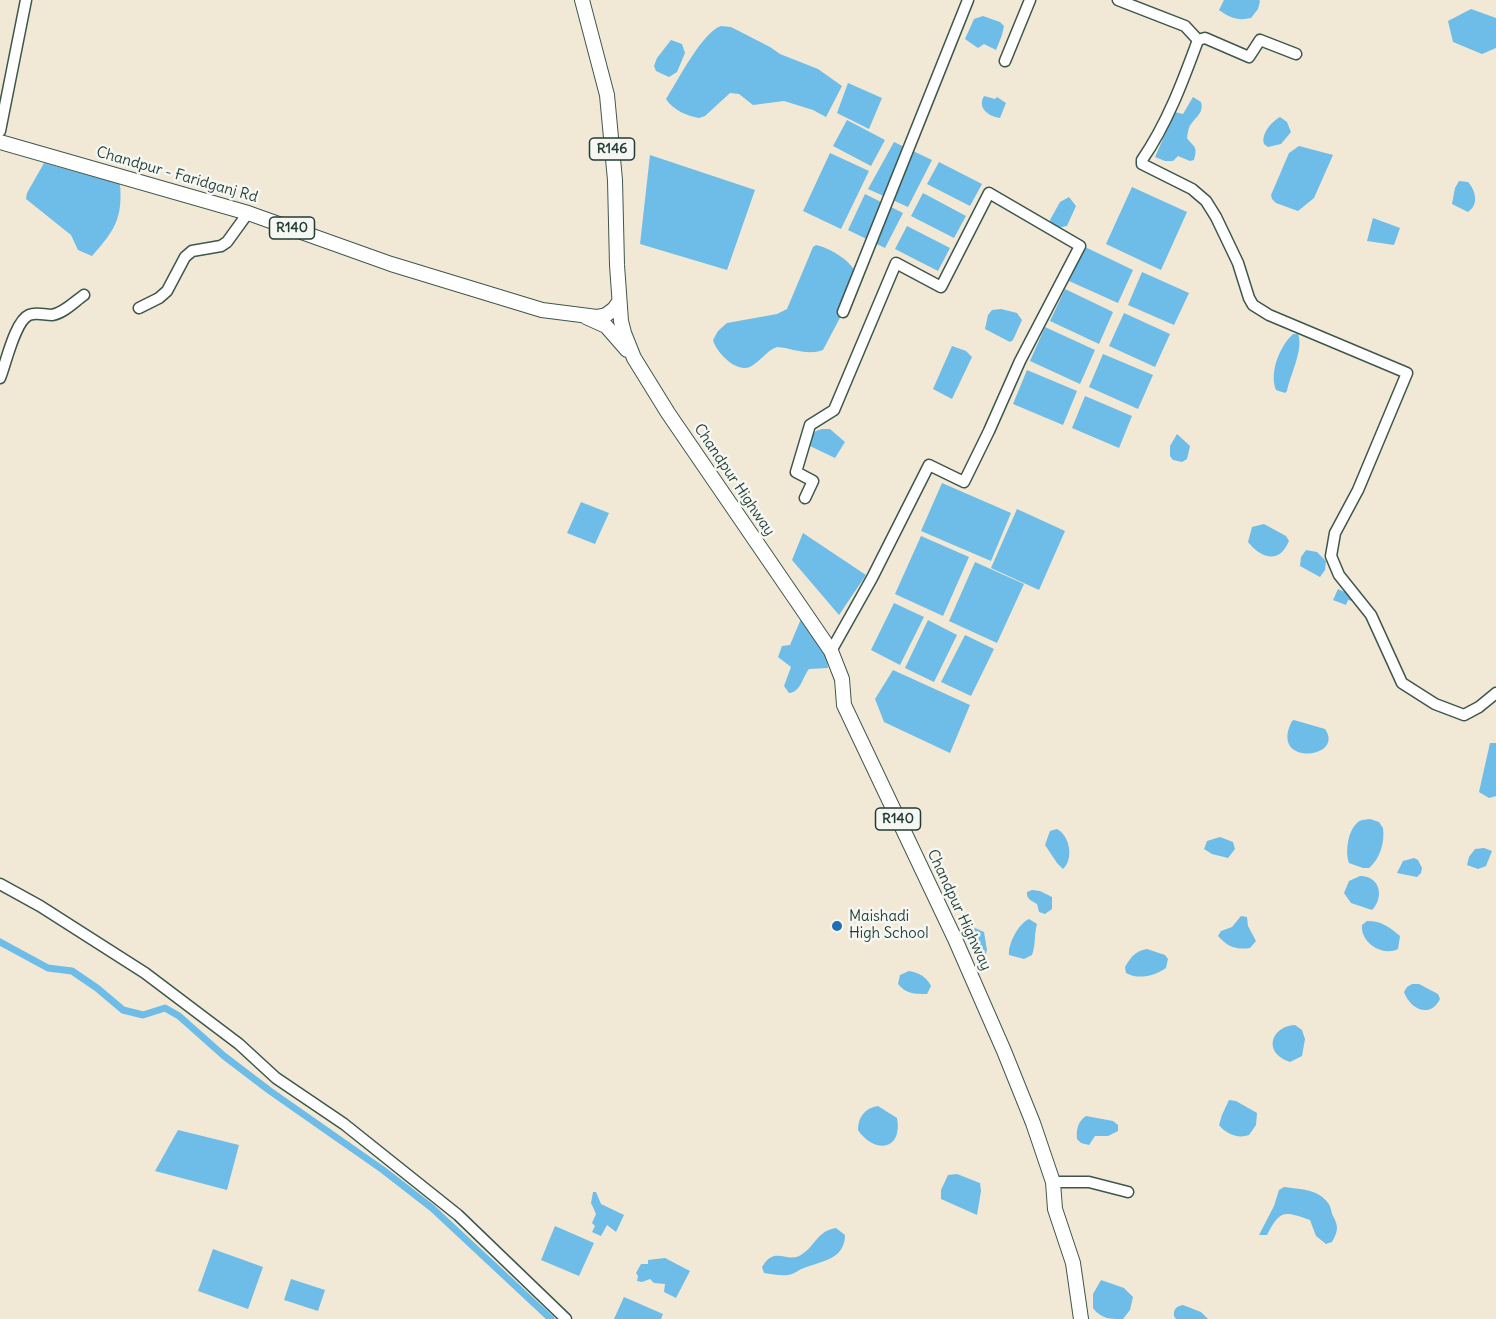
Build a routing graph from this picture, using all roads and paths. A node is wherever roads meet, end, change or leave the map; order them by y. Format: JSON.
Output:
{"nodes":[{"id":1,"x":26,"y":0,"type":"edge"},
{"id":2,"x":582,"y":0,"type":"edge"},
{"id":3,"x":968,"y":0,"type":"edge"},
{"id":4,"x":1030,"y":0,"type":"edge"},
{"id":5,"x":1118,"y":0,"type":"edge"},
{"id":6,"x":1198,"y":39,"type":"junction"},
{"id":7,"x":1296,"y":54,"type":"dead end"},
{"id":8,"x":1005,"y":61,"type":"dead end"},
{"id":9,"x":0,"y":131,"type":"edge"},
{"id":10,"x":0,"y":142,"type":"edge"},
{"id":11,"x":248,"y":213,"type":"junction"},
{"id":12,"x":84,"y":295,"type":"dead end"},
{"id":13,"x":620,"y":302,"type":"junction"},
{"id":14,"x":138,"y":308,"type":"dead end"},
{"id":15,"x":843,"y":312,"type":"dead end"},
{"id":16,"x":583,"y":316,"type":"junction"},
{"id":17,"x":634,"y":358,"type":"junction"},
{"id":18,"x":0,"y":378,"type":"edge"},
{"id":19,"x":805,"y":498,"type":"dead end"},
{"id":20,"x":831,"y":651,"type":"junction"},
{"id":21,"x":1496,"y":693,"type":"edge"},
{"id":22,"x":0,"y":884,"type":"edge"},
{"id":23,"x":1053,"y":1182,"type":"junction"},
{"id":24,"x":1128,"y":1192,"type":"dead end"},
{"id":25,"x":566,"y":1319,"type":"edge"},
{"id":26,"x":1081,"y":1319,"type":"edge"}],
"edges":[{"from":1,"to":9,"type":"street"},
{"from":2,"to":13,"type":"main road","number":"R146"},
{"from":3,"to":15,"type":"street"},
{"from":4,"to":8,"type":"street"},
{"from":5,"to":6,"type":"street"},
{"from":6,"to":7,"type":"street"},
{"from":6,"to":21,"type":"street"},
{"from":10,"to":11,"type":"main road","name":"Chandpur - Faridganj Rd","number":"R140"},
{"from":11,"to":14,"type":"street"},
{"from":11,"to":16,"type":"main road","name":"Chandpur - Faridganj Rd","number":"R140"},
{"from":12,"to":18,"type":"street"},
{"from":13,"to":16,"type":"main road","number":"R140"},
{"from":13,"to":17,"type":"main road","number":"R140"},
{"from":16,"to":17,"type":"main road","number":"R140"},
{"from":17,"to":20,"type":"main road","name":"Chandpur Highway","number":"R140"},
{"from":19,"to":20,"type":"street"},
{"from":20,"to":23,"type":"main road","name":"Chandpur Highway","number":"R140"},
{"from":22,"to":25,"type":"street"},
{"from":23,"to":24,"type":"street"},
{"from":23,"to":26,"type":"main road","name":"Chandpur Highway","number":"R140"}]}
